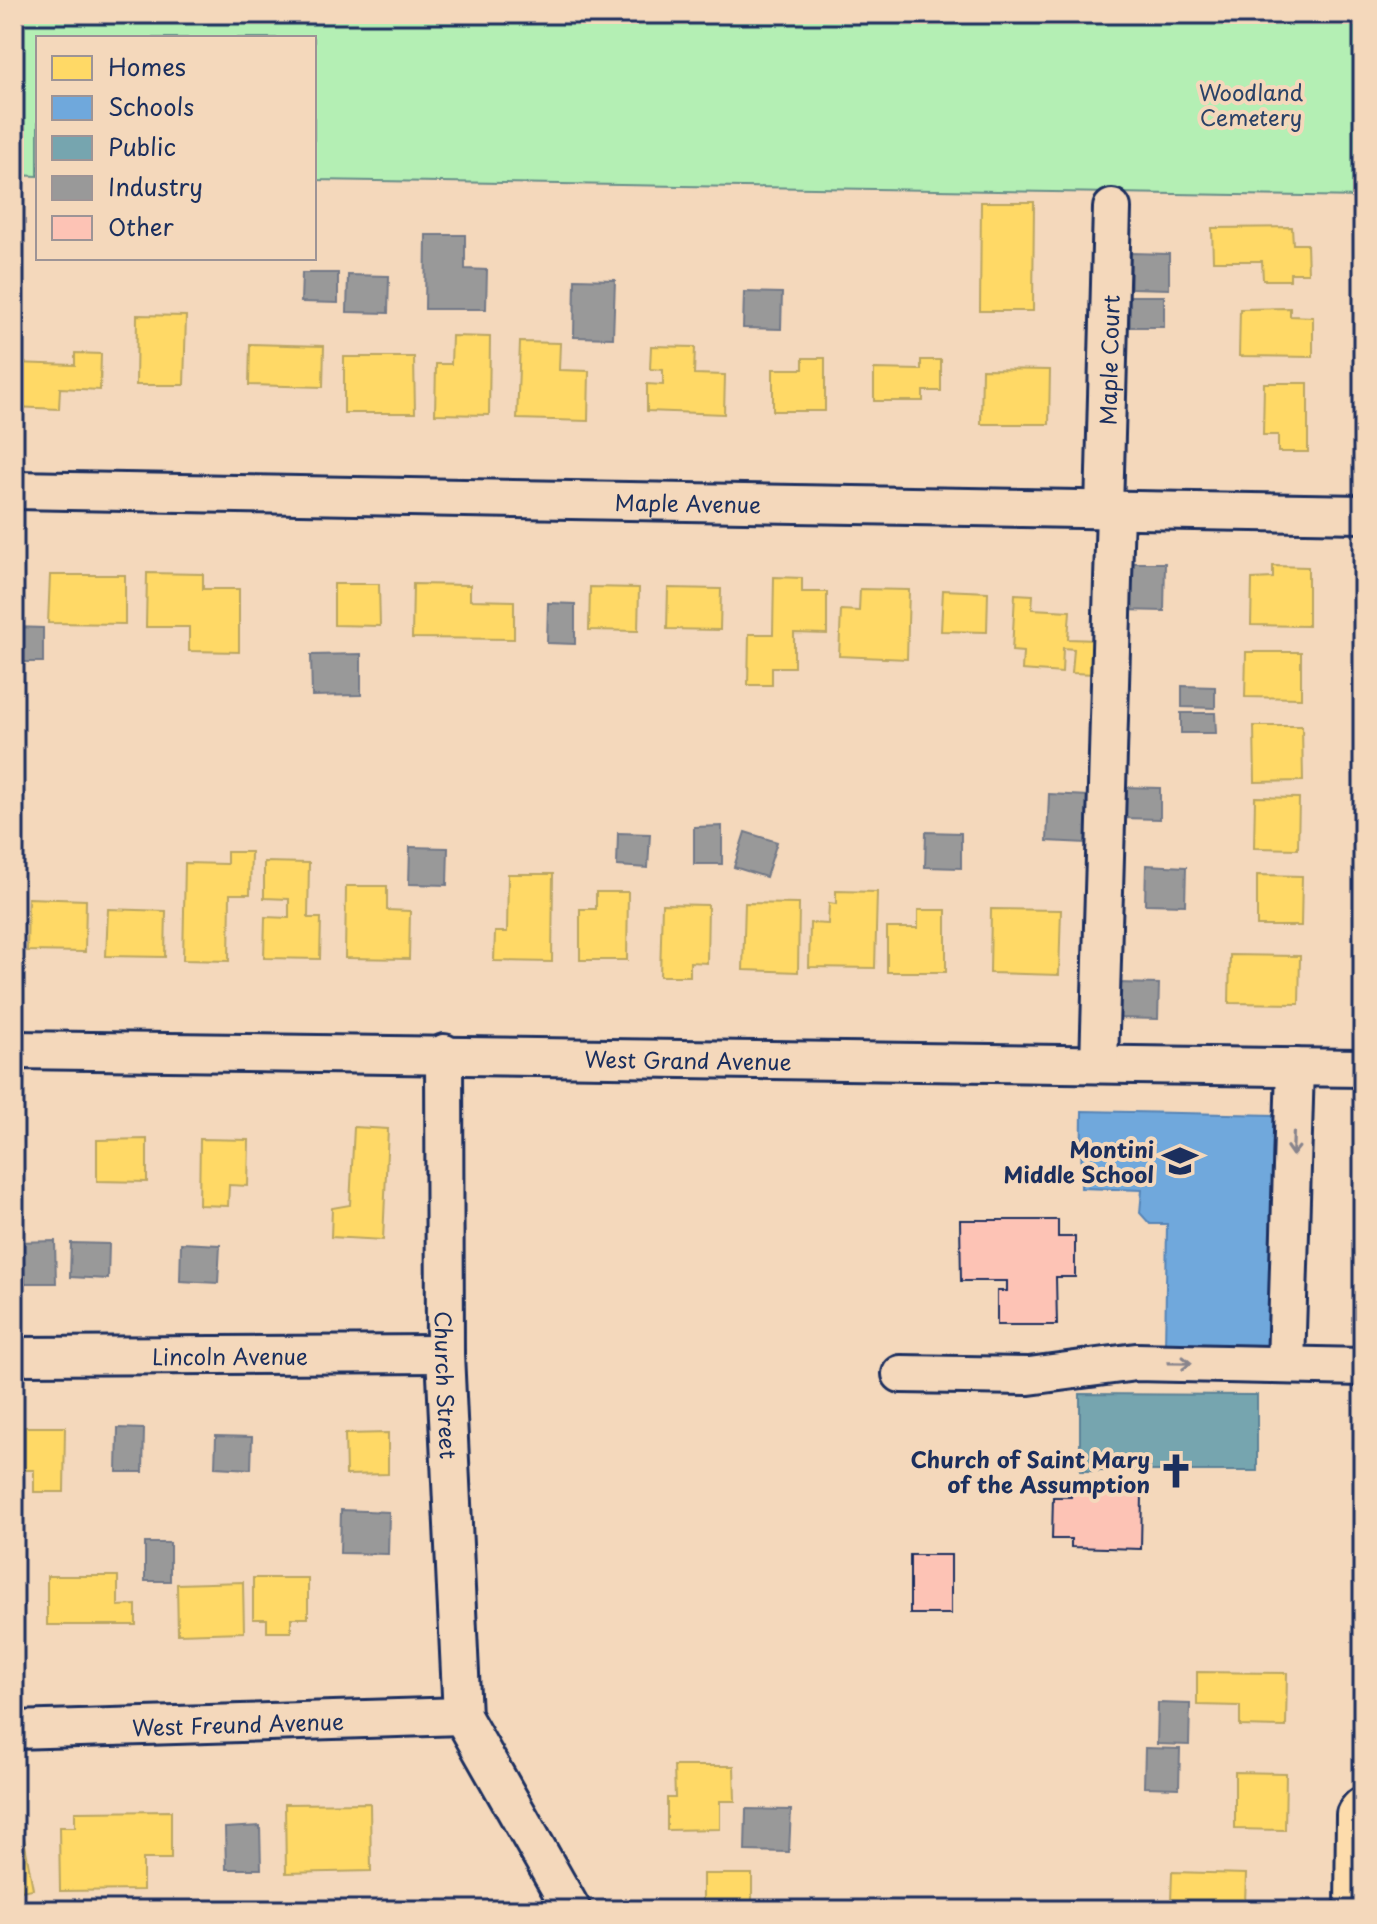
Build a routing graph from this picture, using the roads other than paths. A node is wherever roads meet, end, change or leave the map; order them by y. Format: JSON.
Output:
{"nodes":[{"id":1,"x":1112,"y":208,"type":"dead end"},
{"id":2,"x":14,"y":490,"type":"edge"},
{"id":3,"x":1109,"y":510,"type":"junction"},
{"id":4,"x":1363,"y":514,"type":"edge"},
{"id":5,"x":14,"y":1050,"type":"edge"},
{"id":6,"x":444,"y":1053,"type":"junction"},
{"id":7,"x":1099,"y":1064,"type":"junction"},
{"id":8,"x":1295,"y":1067,"type":"junction"},
{"id":9,"x":1363,"y":1068,"type":"edge"},
{"id":10,"x":445,"y":1354,"type":"junction"},
{"id":11,"x":14,"y":1356,"type":"edge"},
{"id":12,"x":1286,"y":1365,"type":"junction"},
{"id":13,"x":1363,"y":1367,"type":"edge"},
{"id":14,"x":901,"y":1374,"type":"dead end"},
{"id":15,"x":462,"y":1716,"type":"junction"},
{"id":16,"x":14,"y":1730,"type":"edge"},
{"id":17,"x":1363,"y":1810,"type":"edge"},
{"id":18,"x":572,"y":1910,"type":"edge"},
{"id":19,"x":1358,"y":1910,"type":"edge"}],
"edges":[{"from":1,"to":3,"type":"street","name":"Maple Court"},
{"from":2,"to":3,"type":"street","name":"Maple Avenue"},
{"from":3,"to":4,"type":"street","name":"Maple Avenue"},
{"from":3,"to":7,"type":"street","name":"Maple Court"},
{"from":5,"to":6,"type":"street","name":"West Grand Avenue"},
{"from":6,"to":7,"type":"street","name":"West Grand Avenue"},
{"from":6,"to":10,"type":"street","name":"Church Street"},
{"from":7,"to":8,"type":"street","name":"West Grand Avenue"},
{"from":8,"to":9,"type":"street","name":"West Grand Avenue"},
{"from":8,"to":12,"type":"street","one_way":true},
{"from":10,"to":11,"type":"street","name":"Lincoln Avenue"},
{"from":10,"to":15,"type":"street","name":"Church Street"},
{"from":12,"to":13,"type":"street"},
{"from":14,"to":12,"type":"street","one_way":true},
{"from":15,"to":16,"type":"street","name":"West Freund Avenue"},
{"from":15,"to":18,"type":"street"},
{"from":17,"to":19,"type":"main road"}]}
